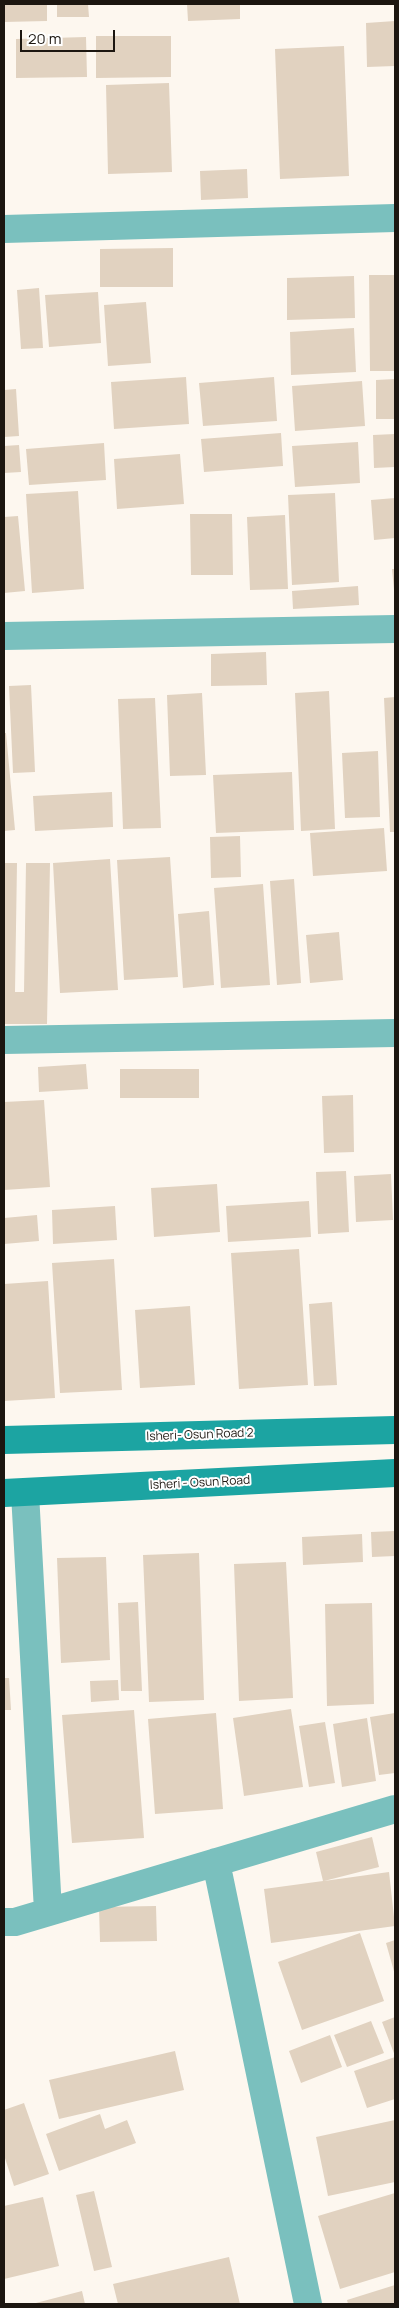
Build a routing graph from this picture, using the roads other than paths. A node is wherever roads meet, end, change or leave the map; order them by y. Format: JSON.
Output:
{"nodes":[{"id":1,"x":395,"y":218,"type":"edge"},
{"id":2,"x":4,"y":229,"type":"edge"},
{"id":3,"x":395,"y":629,"type":"edge"},
{"id":4,"x":4,"y":636,"type":"edge"},
{"id":5,"x":395,"y":1033,"type":"edge"},
{"id":6,"x":4,"y":1040,"type":"edge"},
{"id":7,"x":395,"y":1430,"type":"edge"},
{"id":8,"x":4,"y":1440,"type":"edge"},
{"id":9,"x":395,"y":1473,"type":"edge"},
{"id":10,"x":15,"y":1493,"type":"edge"},
{"id":11,"x":395,"y":1809,"type":"edge"},
{"id":12,"x":216,"y":1862,"type":"junction"},
{"id":13,"x":48,"y":1911,"type":"junction"},
{"id":14,"x":7,"y":1924,"type":"edge"},
{"id":15,"x":308,"y":2304,"type":"edge"}],
"edges":[{"from":1,"to":2,"type":"street"},
{"from":3,"to":4,"type":"street"},
{"from":5,"to":6,"type":"street"},
{"from":7,"to":8,"type":"main road","name":"Isheri- Osun Road 2"},
{"from":9,"to":10,"type":"main road","name":"Isheri - Osun Road"},
{"from":10,"to":13,"type":"street"},
{"from":11,"to":12,"type":"street"},
{"from":12,"to":13,"type":"street"},
{"from":12,"to":15,"type":"street"},
{"from":13,"to":14,"type":"street"}]}
